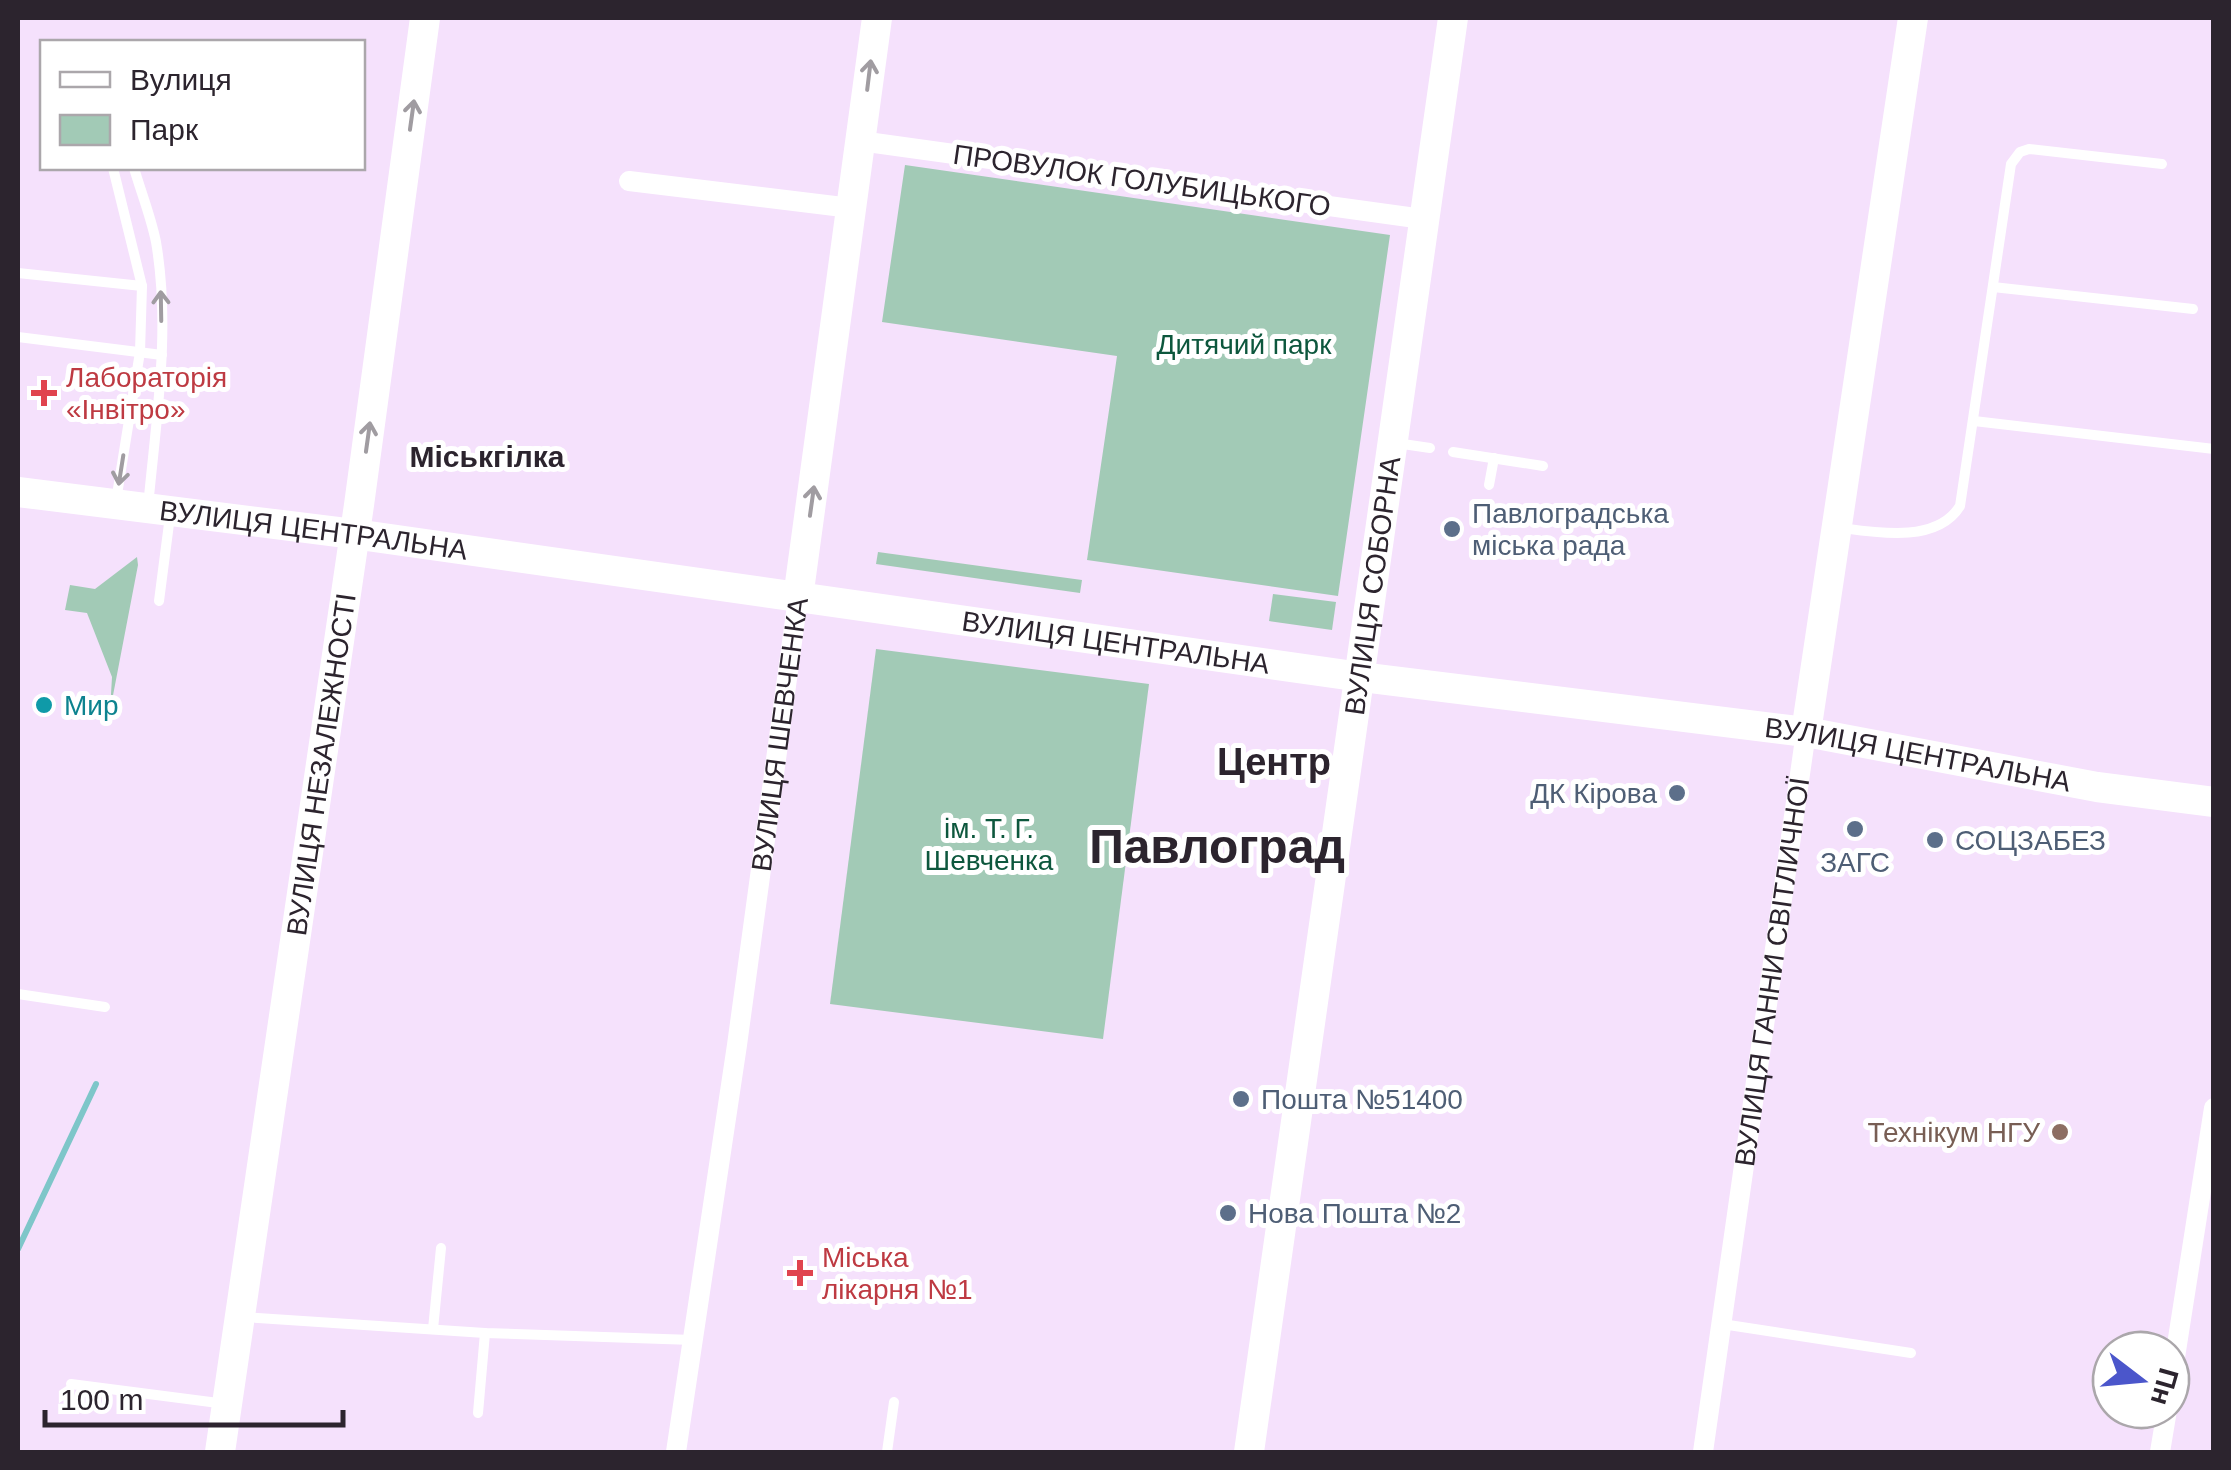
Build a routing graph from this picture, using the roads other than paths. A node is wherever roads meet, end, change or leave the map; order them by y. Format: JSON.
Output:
{"nodes":[{"id":1,"x":426,"y":18,"type":"edge"},
{"id":2,"x":876,"y":18,"type":"edge"},
{"id":3,"x":1454,"y":18,"type":"edge"},
{"id":4,"x":1913,"y":18,"type":"edge"},
{"id":5,"x":860,"y":141,"type":"junction"},
{"id":6,"x":2162,"y":164,"type":"dead end"},
{"id":7,"x":113,"y":170,"type":"edge"},
{"id":8,"x":135,"y":170,"type":"edge"},
{"id":9,"x":629,"y":182,"type":"dead end"},
{"id":10,"x":851,"y":208,"type":"junction"},
{"id":11,"x":1423,"y":219,"type":"junction"},
{"id":12,"x":18,"y":272,"type":"edge"},
{"id":13,"x":142,"y":286,"type":"junction"},
{"id":14,"x":1993,"y":288,"type":"junction"},
{"id":15,"x":2192,"y":309,"type":"dead end"},
{"id":16,"x":18,"y":337,"type":"edge"},
{"id":17,"x":140,"y":352,"type":"junction"},
{"id":18,"x":162,"y":355,"type":"junction"},
{"id":19,"x":130,"y":412,"type":"junction"},
{"id":20,"x":156,"y":416,"type":"junction"},
{"id":21,"x":1974,"y":421,"type":"junction"},
{"id":22,"x":1392,"y":442,"type":"junction"},
{"id":23,"x":1430,"y":448,"type":"dead end"},
{"id":24,"x":2214,"y":449,"type":"edge"},
{"id":25,"x":1453,"y":452,"type":"dead end"},
{"id":26,"x":1494,"y":458,"type":"junction"},
{"id":27,"x":1543,"y":466,"type":"dead end"},
{"id":28,"x":1489,"y":485,"type":"dead end"},
{"id":29,"x":18,"y":492,"type":"edge"},
{"id":30,"x":115,"y":504,"type":"junction"},
{"id":31,"x":159,"y":509,"type":"junction"},
{"id":32,"x":1836,"y":528,"type":"junction"},
{"id":33,"x":354,"y":534,"type":"junction"},
{"id":34,"x":798,"y":598,"type":"junction"},
{"id":35,"x":159,"y":601,"type":"dead end"},
{"id":36,"x":1361,"y":677,"type":"junction"},
{"id":37,"x":1806,"y":732,"type":"junction"},
{"id":38,"x":2214,"y":802,"type":"edge"},
{"id":39,"x":18,"y":994,"type":"edge"},
{"id":40,"x":105,"y":1006,"type":"dead end"},
{"id":41,"x":2214,"y":1108,"type":"edge"},
{"id":42,"x":441,"y":1248,"type":"dead end"},
{"id":43,"x":240,"y":1317,"type":"junction"},
{"id":44,"x":1721,"y":1324,"type":"junction"},
{"id":45,"x":433,"y":1329,"type":"junction"},
{"id":46,"x":2179,"y":1330,"type":"edge"},
{"id":47,"x":485,"y":1332,"type":"junction"},
{"id":48,"x":693,"y":1340,"type":"junction"},
{"id":49,"x":1910,"y":1353,"type":"dead end"},
{"id":50,"x":71,"y":1384,"type":"dead end"},
{"id":51,"x":894,"y":1402,"type":"dead end"},
{"id":52,"x":227,"y":1404,"type":"junction"},
{"id":53,"x":478,"y":1413,"type":"dead end"},
{"id":54,"x":220,"y":1452,"type":"edge"},
{"id":55,"x":676,"y":1452,"type":"edge"},
{"id":56,"x":887,"y":1452,"type":"edge"},
{"id":57,"x":1249,"y":1452,"type":"edge"},
{"id":58,"x":1702,"y":1452,"type":"edge"}],
"edges":[{"from":33,"to":1,"type":"street","name":"ВУЛИЦЯ НЕЗАЛЕЖНОСТІ","one_way":true},
{"from":5,"to":2,"type":"street","name":"ВУЛИЦЯ ШЕВЧЕНКА","one_way":true},
{"from":3,"to":11,"type":"street","name":"ВУЛИЦЯ СОБОРНА"},
{"from":4,"to":32,"type":"street","name":"ВУЛИЦЯ ГАННИ СВІТЛИЧНОЇ"},
{"from":5,"to":10,"type":"street","name":"ВУЛИЦЯ ШЕВЧЕНКА"},
{"from":5,"to":11,"type":"street","name":"ПРОВУЛОК ГОЛУБИЦЬКОГО"},
{"from":6,"to":14,"type":"lane"},
{"from":7,"to":13,"type":"lane"},
{"from":18,"to":8,"type":"lane","one_way":true},
{"from":9,"to":10,"type":"street"},
{"from":34,"to":10,"type":"street","name":"ВУЛИЦЯ ШЕВЧЕНКА","one_way":true},
{"from":11,"to":22,"type":"street","name":"ВУЛИЦЯ СОБОРНА"},
{"from":12,"to":13,"type":"lane"},
{"from":13,"to":17,"type":"lane"},
{"from":14,"to":15,"type":"lane"},
{"from":14,"to":21,"type":"lane"},
{"from":16,"to":17,"type":"lane"},
{"from":17,"to":18,"type":"lane"},
{"from":17,"to":19,"type":"lane"},
{"from":18,"to":20,"type":"lane"},
{"from":19,"to":20,"type":"lane"},
{"from":19,"to":30,"type":"lane","one_way":true},
{"from":20,"to":31,"type":"lane"},
{"from":21,"to":24,"type":"lane"},
{"from":21,"to":32,"type":"lane"},
{"from":22,"to":23,"type":"lane"},
{"from":22,"to":36,"type":"street","name":"ВУЛИЦЯ СОБОРНА"},
{"from":25,"to":26,"type":"lane"},
{"from":26,"to":27,"type":"lane"},
{"from":26,"to":28,"type":"lane"},
{"from":29,"to":30,"type":"street","name":"ВУЛИЦЯ ЦЕНТРАЛЬНА"},
{"from":30,"to":31,"type":"street","name":"ВУЛИЦЯ ЦЕНТРАЛЬНА"},
{"from":31,"to":33,"type":"street","name":"ВУЛИЦЯ ЦЕНТРАЛЬНА"},
{"from":31,"to":35,"type":"lane"},
{"from":32,"to":37,"type":"street","name":"ВУЛИЦЯ ГАННИ СВІТЛИЧНОЇ"},
{"from":33,"to":34,"type":"street","name":"ВУЛИЦЯ ЦЕНТРАЛЬНА"},
{"from":33,"to":43,"type":"street","name":"ВУЛИЦЯ НЕЗАЛЕЖНОСТІ"},
{"from":34,"to":36,"type":"street","name":"ВУЛИЦЯ ЦЕНТРАЛЬНА"},
{"from":34,"to":48,"type":"street","name":"ВУЛИЦЯ ШЕВЧЕНКА"},
{"from":36,"to":37,"type":"street","name":"ВУЛИЦЯ ЦЕНТРАЛЬНА"},
{"from":36,"to":57,"type":"street","name":"ВУЛИЦЯ СОБОРНА"},
{"from":37,"to":38,"type":"street","name":"ВУЛИЦЯ ЦЕНТРАЛЬНА"},
{"from":37,"to":44,"type":"street","name":"ВУЛИЦЯ ГАННИ СВІТЛИЧНОЇ"},
{"from":39,"to":40,"type":"lane"},
{"from":41,"to":46,"type":"street"},
{"from":42,"to":45,"type":"lane"},
{"from":43,"to":45,"type":"lane"},
{"from":43,"to":52,"type":"street","name":"ВУЛИЦЯ НЕЗАЛЕЖНОСТІ"},
{"from":44,"to":49,"type":"lane"},
{"from":44,"to":58,"type":"street","name":"ВУЛИЦЯ ГАННИ СВІТЛИЧНОЇ"},
{"from":45,"to":47,"type":"lane"},
{"from":47,"to":48,"type":"lane"},
{"from":47,"to":53,"type":"lane"},
{"from":48,"to":55,"type":"street","name":"ВУЛИЦЯ ШЕВЧЕНКА"},
{"from":50,"to":52,"type":"lane"},
{"from":51,"to":56,"type":"lane"},
{"from":52,"to":54,"type":"street","name":"ВУЛИЦЯ НЕЗАЛЕЖНОСТІ"}]}
